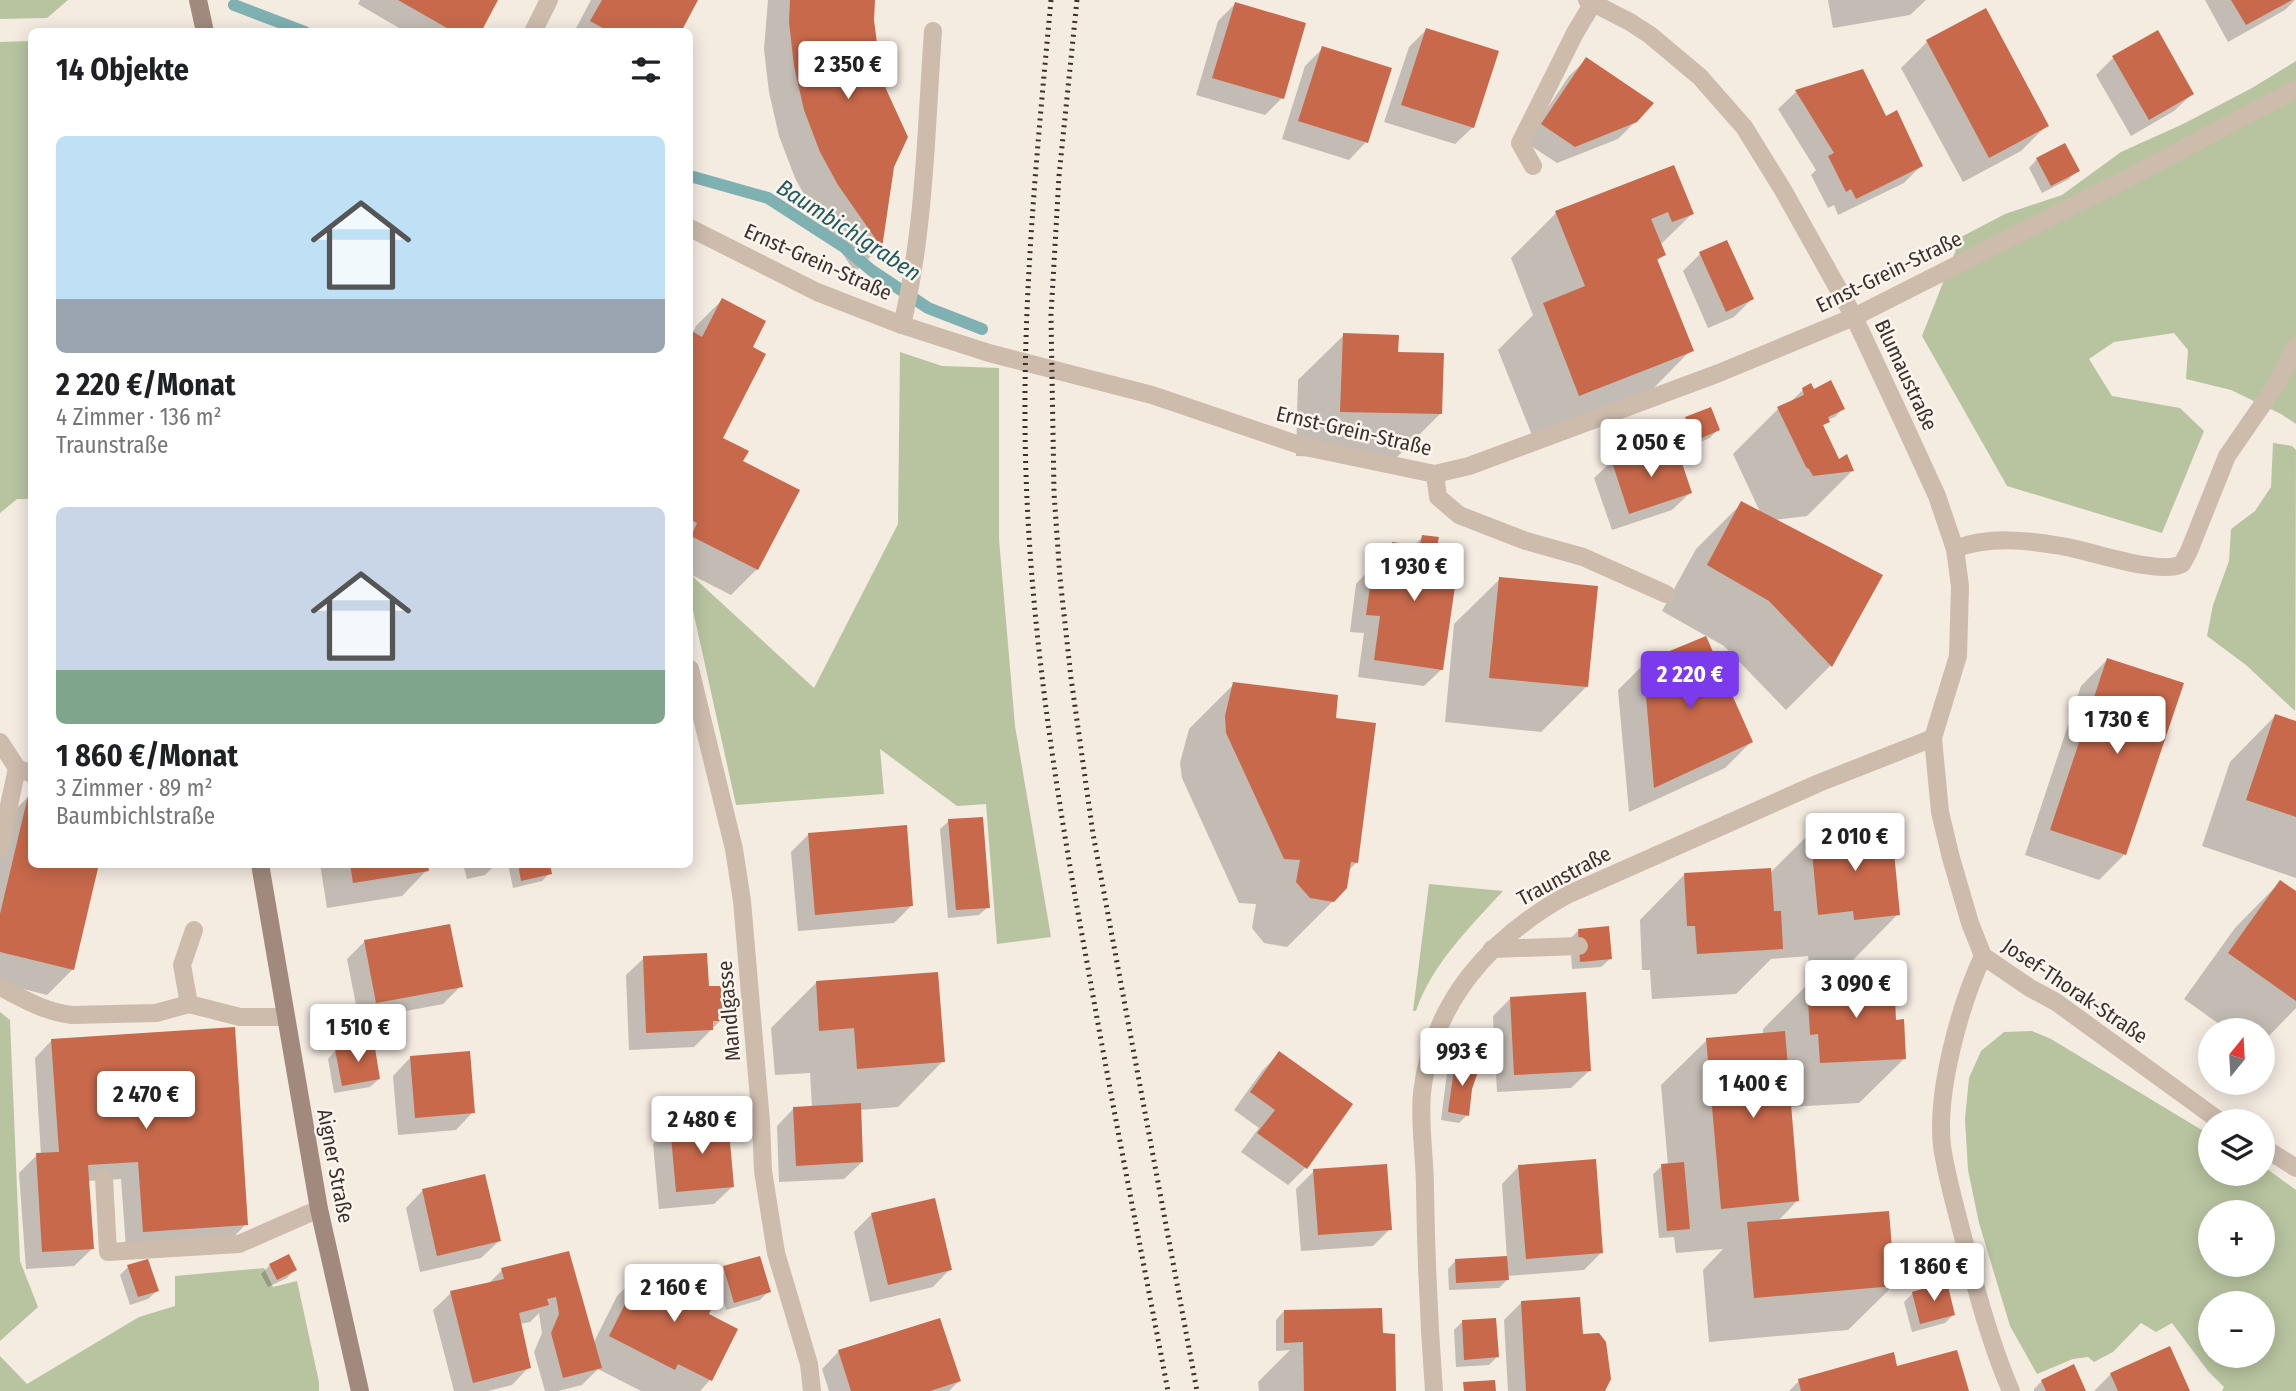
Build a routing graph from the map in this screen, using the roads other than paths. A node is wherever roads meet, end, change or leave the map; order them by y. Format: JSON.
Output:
{"nodes":[{"id":1,"x":198,"y":0,"type":"edge"},
{"id":2,"x":549,"y":0,"type":"edge"},
{"id":3,"x":1590,"y":2,"type":"edge"},
{"id":4,"x":204,"y":28,"type":"edge"},
{"id":5,"x":535,"y":28,"type":"edge"},
{"id":6,"x":933,"y":31,"type":"dead end"},
{"id":7,"x":2296,"y":89,"type":"edge"},
{"id":8,"x":1533,"y":166,"type":"dead end"},
{"id":9,"x":693,"y":230,"type":"edge"},
{"id":10,"x":1854,"y":317,"type":"junction"},
{"id":11,"x":904,"y":320,"type":"junction"},
{"id":12,"x":2296,"y":345,"type":"edge"},
{"id":13,"x":1435,"y":474,"type":"junction"},
{"id":14,"x":1955,"y":549,"type":"junction"},
{"id":15,"x":1665,"y":594,"type":"dead end"},
{"id":16,"x":693,"y":681,"type":"edge"},
{"id":17,"x":1933,"y":738,"type":"junction"},
{"id":18,"x":0,"y":742,"type":"edge"},
{"id":19,"x":24,"y":771,"type":"edge"},
{"id":20,"x":0,"y":848,"type":"edge"},
{"id":21,"x":261,"y":868,"type":"edge"},
{"id":22,"x":194,"y":930,"type":"dead end"},
{"id":23,"x":1579,"y":946,"type":"dead end"},
{"id":24,"x":1492,"y":949,"type":"junction"},
{"id":25,"x":1983,"y":956,"type":"junction"},
{"id":26,"x":0,"y":987,"type":"edge"},
{"id":27,"x":189,"y":1004,"type":"junction"},
{"id":28,"x":285,"y":1017,"type":"junction"},
{"id":29,"x":2203,"y":1109,"type":"edge"},
{"id":30,"x":2275,"y":1155,"type":"edge"},
{"id":31,"x":2296,"y":1168,"type":"edge"},
{"id":32,"x":104,"y":1178,"type":"dead end"},
{"id":33,"x":319,"y":1209,"type":"junction"},
{"id":34,"x":360,"y":1391,"type":"edge"},
{"id":35,"x":812,"y":1391,"type":"edge"},
{"id":36,"x":1434,"y":1391,"type":"edge"},
{"id":37,"x":2011,"y":1391,"type":"edge"}],
"edges":[{"from":1,"to":4,"type":"main road"},
{"from":2,"to":5,"type":"street"},
{"from":3,"to":8,"type":"street"},
{"from":3,"to":10,"type":"street","name":"Blumaustraße"},
{"from":6,"to":11,"type":"street"},
{"from":7,"to":10,"type":"street","name":"Ernst-Grein-Straße"},
{"from":9,"to":11,"type":"street","name":"Ernst-Grein-Straße"},
{"from":10,"to":13,"type":"street","name":"Ernst-Grein-Straße"},
{"from":10,"to":14,"type":"street","name":"Blumaustraße"},
{"from":11,"to":13,"type":"street","name":"Ernst-Grein-Straße"},
{"from":12,"to":14,"type":"street"},
{"from":13,"to":15,"type":"street"},
{"from":14,"to":17,"type":"street","name":"Blumaustraße"},
{"from":16,"to":35,"type":"street","name":"Mandlgasse"},
{"from":17,"to":24,"type":"street","name":"Traunstraße"},
{"from":17,"to":25,"type":"street","name":"Josef-Thorak-Straße"},
{"from":18,"to":19,"type":"street"},
{"from":19,"to":20,"type":"street"},
{"from":21,"to":28,"type":"main road","name":"Aigner Straße"},
{"from":22,"to":27,"type":"street"},
{"from":23,"to":24,"type":"street"},
{"from":24,"to":36,"type":"street","name":"Traunstraße"},
{"from":25,"to":29,"type":"street","name":"Josef-Thorak-Straße"},
{"from":25,"to":37,"type":"street"},
{"from":26,"to":27,"type":"street"},
{"from":27,"to":28,"type":"street"},
{"from":28,"to":33,"type":"main road","name":"Aigner Straße"},
{"from":30,"to":31,"type":"street"},
{"from":32,"to":33,"type":"street"},
{"from":33,"to":34,"type":"main road","name":"Aigner Straße"}]}
